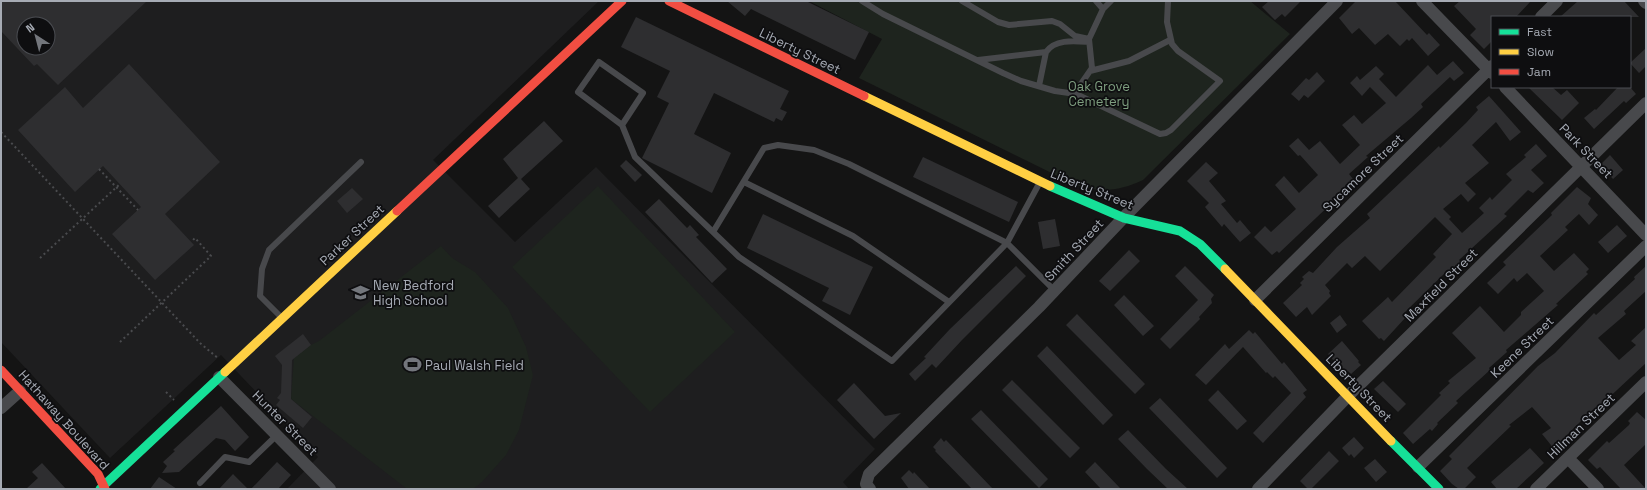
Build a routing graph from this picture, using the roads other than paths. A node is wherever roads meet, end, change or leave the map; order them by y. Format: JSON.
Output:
{"nodes":[{"id":1,"x":622,"y":1,"type":"edge"},
{"id":2,"x":669,"y":1,"type":"edge"},
{"id":3,"x":862,"y":1,"type":"edge"},
{"id":4,"x":962,"y":1,"type":"edge"},
{"id":5,"x":1096,"y":1,"type":"edge"},
{"id":6,"x":1111,"y":1,"type":"edge"},
{"id":7,"x":1168,"y":1,"type":"edge"},
{"id":8,"x":1337,"y":1,"type":"edge"},
{"id":9,"x":1422,"y":1,"type":"edge"},
{"id":10,"x":1558,"y":1,"type":"edge"},
{"id":11,"x":1644,"y":1,"type":"edge"},
{"id":12,"x":1646,"y":3,"type":"edge"},
{"id":13,"x":1103,"y":9,"type":"junction"},
{"id":14,"x":1542,"y":16,"type":"edge"},
{"id":15,"x":1088,"y":40,"type":"junction"},
{"id":16,"x":1170,"y":40,"type":"junction"},
{"id":17,"x":1046,"y":52,"type":"junction"},
{"id":18,"x":976,"y":60,"type":"junction"},
{"id":19,"x":1491,"y":70,"type":"edge"},
{"id":20,"x":1090,"y":71,"type":"junction"},
{"id":21,"x":1039,"y":86,"type":"junction"},
{"id":22,"x":1506,"y":88,"type":"edge"},
{"id":23,"x":1074,"y":94,"type":"junction"},
{"id":24,"x":1646,"y":103,"type":"edge"},
{"id":25,"x":622,"y":125,"type":"junction"},
{"id":26,"x":361,"y":162,"type":"dead end"},
{"id":27,"x":1581,"y":166,"type":"junction"},
{"id":28,"x":744,"y":182,"type":"junction"},
{"id":29,"x":1040,"y":182,"type":"junction"},
{"id":30,"x":1124,"y":218,"type":"junction"},
{"id":31,"x":714,"y":232,"type":"junction"},
{"id":32,"x":1646,"y":235,"type":"edge"},
{"id":33,"x":1008,"y":243,"type":"junction"},
{"id":34,"x":1646,"y":246,"type":"edge"},
{"id":35,"x":1055,"y":291,"type":"junction"},
{"id":36,"x":1255,"y":300,"type":"junction"},
{"id":37,"x":949,"y":302,"type":"junction"},
{"id":38,"x":282,"y":319,"type":"junction"},
{"id":39,"x":1,"y":370,"type":"edge"},
{"id":40,"x":219,"y":377,"type":"junction"},
{"id":41,"x":1646,"y":382,"type":"edge"},
{"id":42,"x":20,"y":391,"type":"junction"},
{"id":43,"x":1347,"y":397,"type":"junction"},
{"id":44,"x":1,"y":408,"type":"edge"},
{"id":45,"x":277,"y":435,"type":"junction"},
{"id":46,"x":1568,"y":458,"type":"junction"},
{"id":47,"x":1418,"y":467,"type":"junction"},
{"id":48,"x":200,"y":483,"type":"dead end"},
{"id":49,"x":868,"y":486,"type":"edge"},
{"id":50,"x":103,"y":488,"type":"edge"},
{"id":51,"x":330,"y":489,"type":"edge"},
{"id":52,"x":1258,"y":489,"type":"edge"},
{"id":53,"x":1439,"y":489,"type":"edge"},
{"id":54,"x":1536,"y":489,"type":"edge"},
{"id":55,"x":1598,"y":489,"type":"edge"}],
"edges":[{"from":1,"to":38,"type":"street","name":"Parker Street"},
{"from":2,"to":29,"type":"street","name":"Liberty Street"},
{"from":3,"to":18,"type":"lane"},
{"from":4,"to":15,"type":"lane"},
{"from":5,"to":13,"type":"lane"},
{"from":6,"to":13,"type":"lane"},
{"from":7,"to":16,"type":"lane"},
{"from":8,"to":30,"type":"street","name":"Smith Street"},
{"from":9,"to":19,"type":"street"},
{"from":10,"to":14,"type":"street"},
{"from":11,"to":12,"type":"street"},
{"from":13,"to":15,"type":"lane"},
{"from":15,"to":17,"type":"lane"},
{"from":15,"to":20,"type":"lane"},
{"from":16,"to":20,"type":"lane"},
{"from":16,"to":23,"type":"lane"},
{"from":17,"to":18,"type":"lane"},
{"from":17,"to":21,"type":"lane"},
{"from":18,"to":21,"type":"lane"},
{"from":19,"to":36,"type":"street","name":"Sycamore Street"},
{"from":20,"to":23,"type":"lane"},
{"from":21,"to":23,"type":"lane"},
{"from":22,"to":27,"type":"street","name":"Park Street"},
{"from":24,"to":27,"type":"street","name":"Maxfield Street"},
{"from":25,"to":25,"type":"lane"},
{"from":25,"to":31,"type":"lane"},
{"from":26,"to":38,"type":"lane"},
{"from":27,"to":32,"type":"street","name":"Park Street"},
{"from":27,"to":43,"type":"street","name":"Maxfield Street"},
{"from":28,"to":31,"type":"lane"},
{"from":28,"to":33,"type":"lane"},
{"from":28,"to":37,"type":"lane"},
{"from":29,"to":30,"type":"street","name":"Liberty Street"},
{"from":29,"to":33,"type":"lane"},
{"from":30,"to":35,"type":"street","name":"Smith Street"},
{"from":30,"to":36,"type":"street","name":"Liberty Street"},
{"from":31,"to":37,"type":"lane"},
{"from":33,"to":35,"type":"lane"},
{"from":33,"to":37,"type":"lane"},
{"from":34,"to":47,"type":"street","name":"Keene Street"},
{"from":35,"to":49,"type":"street","name":"Smith Street"},
{"from":36,"to":43,"type":"street","name":"Liberty Street"},
{"from":38,"to":40,"type":"street","name":"Parker Street"},
{"from":39,"to":42,"type":"street","name":"Hathaway Boulevard"},
{"from":40,"to":45,"type":"street","name":"Hunter Street"},
{"from":40,"to":50,"type":"street","name":"Parker Street"},
{"from":41,"to":46,"type":"street","name":"Hillman Street"},
{"from":42,"to":44,"type":"street"},
{"from":42,"to":50,"type":"street","name":"Hathaway Boulevard"},
{"from":43,"to":47,"type":"street","name":"Liberty Street"},
{"from":43,"to":52,"type":"street","name":"Maxfield Street"},
{"from":45,"to":48,"type":"lane"},
{"from":45,"to":51,"type":"street","name":"Hunter Street"},
{"from":46,"to":54,"type":"street","name":"Hillman Street"},
{"from":46,"to":55,"type":"street"},
{"from":47,"to":53,"type":"street","name":"Liberty Street"}]}
